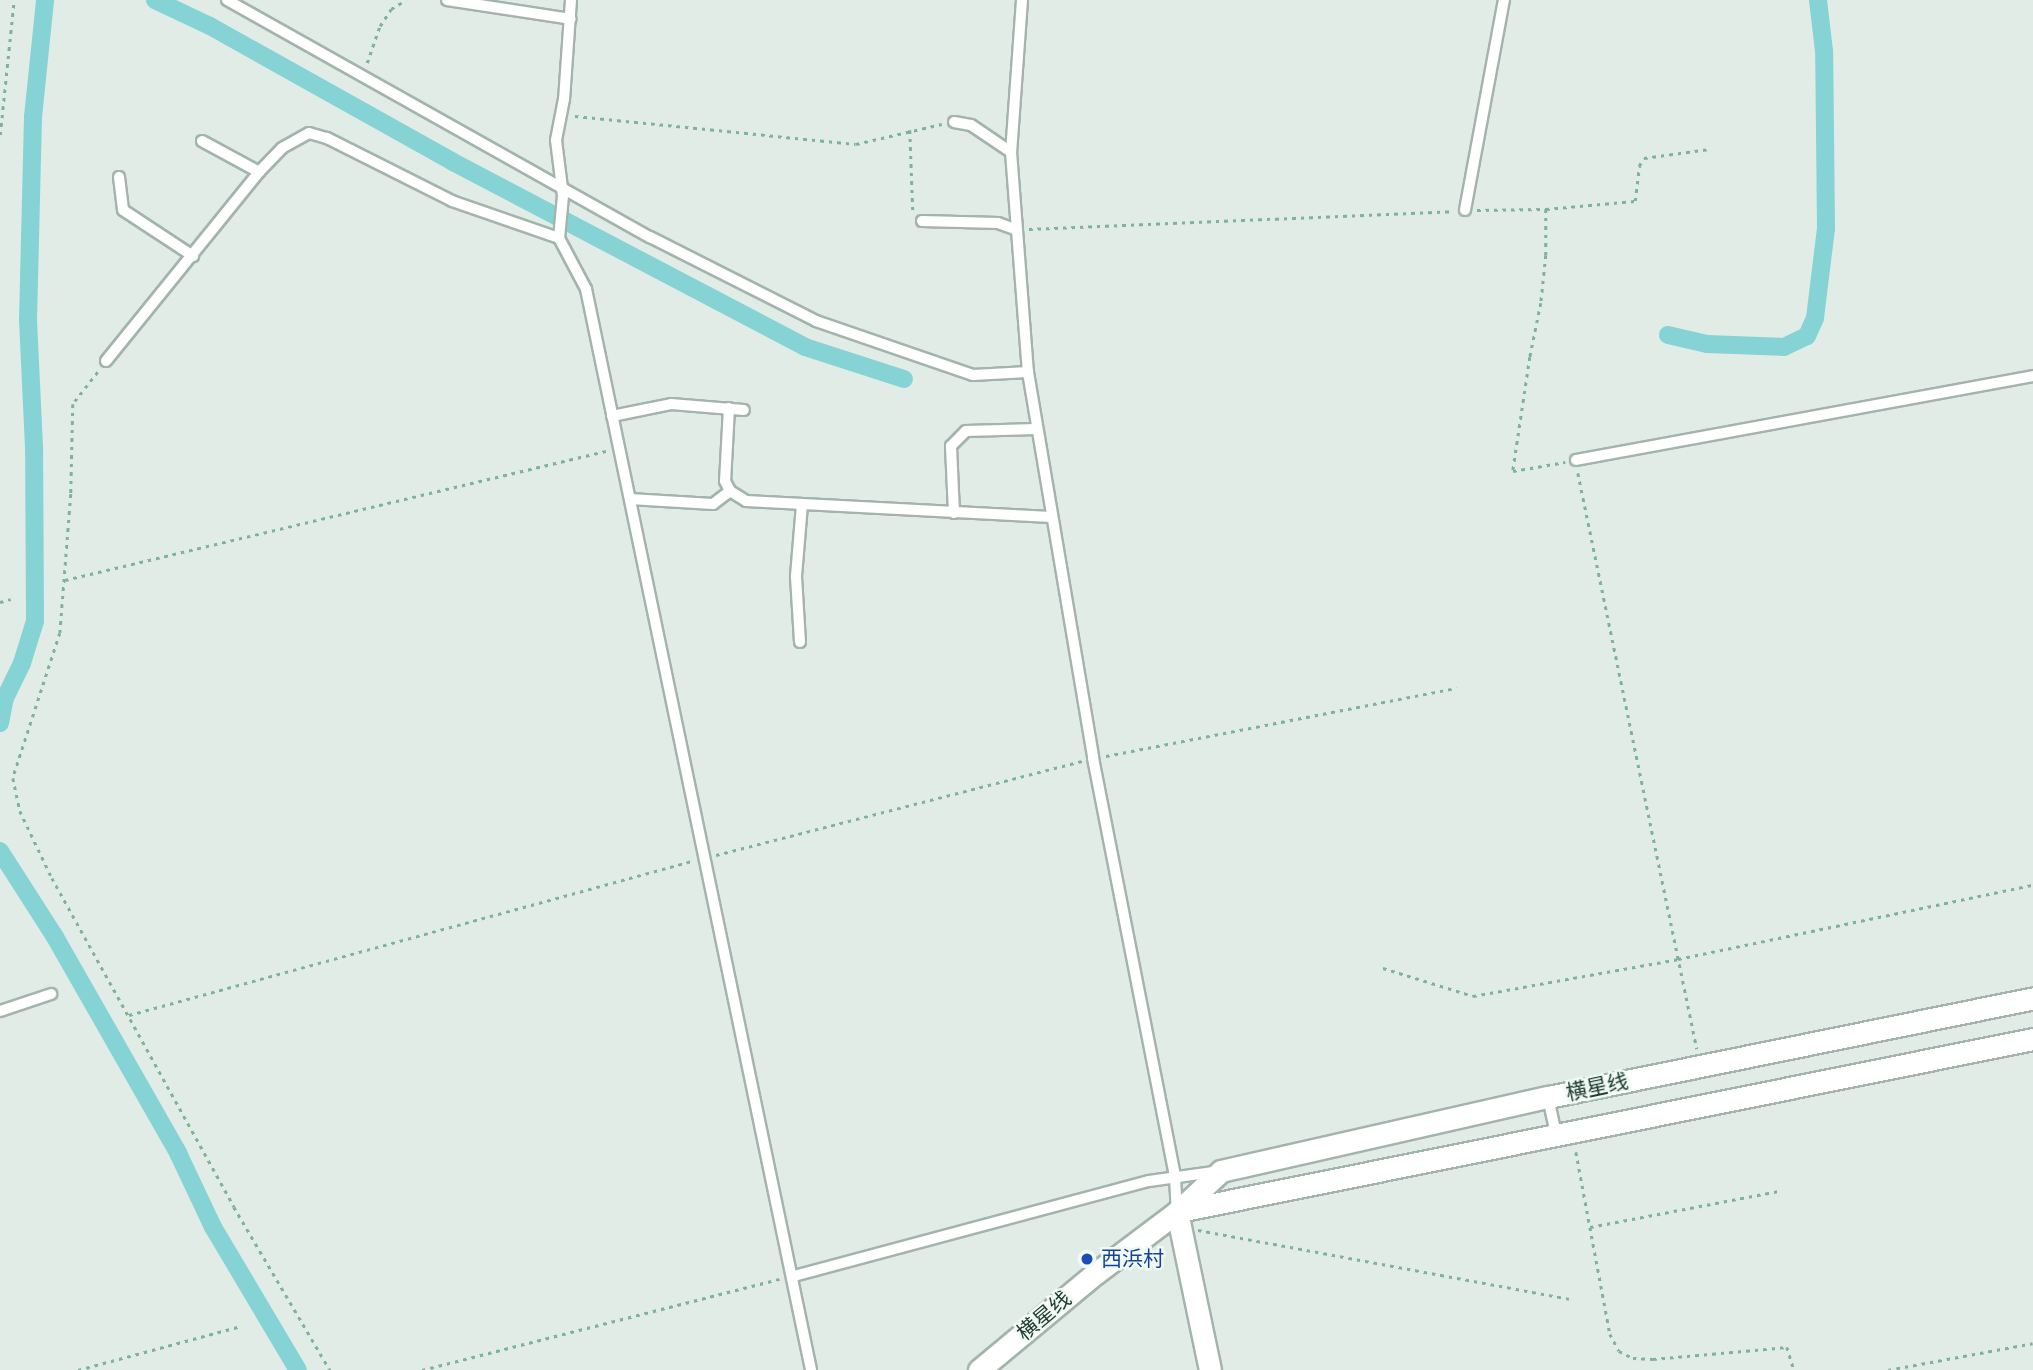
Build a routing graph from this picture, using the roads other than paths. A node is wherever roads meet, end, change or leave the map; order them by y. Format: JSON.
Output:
{"nodes":[{"id":1,"x":227,"y":0,"type":"edge"},
{"id":2,"x":447,"y":0,"type":"edge"},
{"id":3,"x":571,"y":0,"type":"edge"},
{"id":4,"x":1022,"y":0,"type":"edge"},
{"id":5,"x":1504,"y":0,"type":"edge"},
{"id":6,"x":571,"y":19,"type":"junction"},
{"id":7,"x":954,"y":122,"type":"road end"},
{"id":8,"x":202,"y":141,"type":"dead end"},
{"id":9,"x":1011,"y":152,"type":"junction"},
{"id":10,"x":259,"y":172,"type":"junction"},
{"id":11,"x":119,"y":177,"type":"dead end"},
{"id":12,"x":563,"y":192,"type":"junction"},
{"id":13,"x":1465,"y":210,"type":"road end"},
{"id":14,"x":922,"y":221,"type":"road end"},
{"id":15,"x":1017,"y":230,"type":"junction"},
{"id":16,"x":559,"y":238,"type":"junction"},
{"id":17,"x":193,"y":256,"type":"junction"},
{"id":18,"x":106,"y":361,"type":"road end"},
{"id":19,"x":1028,"y":372,"type":"junction"},
{"id":20,"x":2033,"y":376,"type":"edge"},
{"id":21,"x":729,"y":408,"type":"junction"},
{"id":22,"x":744,"y":410,"type":"dead end"},
{"id":23,"x":612,"y":416,"type":"junction"},
{"id":24,"x":1037,"y":429,"type":"junction"},
{"id":25,"x":1576,"y":460,"type":"road end"},
{"id":26,"x":730,"y":491,"type":"junction"},
{"id":27,"x":630,"y":499,"type":"junction"},
{"id":28,"x":802,"y":504,"type":"junction"},
{"id":29,"x":954,"y":513,"type":"junction"},
{"id":30,"x":1051,"y":517,"type":"junction"},
{"id":31,"x":800,"y":642,"type":"dead end"},
{"id":32,"x":51,"y":994,"type":"dead end"},
{"id":33,"x":2033,"y":998,"type":"edge"},
{"id":34,"x":0,"y":1011,"type":"edge"},
{"id":35,"x":2033,"y":1038,"type":"edge"},
{"id":36,"x":1548,"y":1097,"type":"junction"},
{"id":37,"x":1564,"y":1133,"type":"junction"},
{"id":38,"x":1221,"y":1171,"type":"junction"},
{"id":39,"x":1175,"y":1177,"type":"junction"},
{"id":40,"x":1179,"y":1219,"type":"junction"},
{"id":41,"x":794,"y":1276,"type":"junction"},
{"id":42,"x":811,"y":1370,"type":"edge"},
{"id":43,"x":979,"y":1370,"type":"edge"},
{"id":44,"x":1210,"y":1370,"type":"edge"}],
"edges":[{"from":1,"to":12,"type":"lane"},
{"from":2,"to":6,"type":"lane"},
{"from":3,"to":6,"type":"lane"},
{"from":4,"to":9,"type":"lane"},
{"from":5,"to":13,"type":"lane"},
{"from":6,"to":12,"type":"lane"},
{"from":7,"to":9,"type":"lane"},
{"from":8,"to":10,"type":"lane"},
{"from":9,"to":15,"type":"lane"},
{"from":10,"to":16,"type":"lane"},
{"from":10,"to":17,"type":"lane"},
{"from":11,"to":17,"type":"lane"},
{"from":12,"to":16,"type":"lane"},
{"from":12,"to":19,"type":"lane"},
{"from":14,"to":15,"type":"lane"},
{"from":15,"to":19,"type":"lane"},
{"from":16,"to":23,"type":"lane"},
{"from":17,"to":18,"type":"lane"},
{"from":19,"to":24,"type":"lane"},
{"from":20,"to":25,"type":"lane"},
{"from":21,"to":22,"type":"lane"},
{"from":21,"to":23,"type":"lane"},
{"from":21,"to":26,"type":"lane"},
{"from":23,"to":27,"type":"lane"},
{"from":24,"to":29,"type":"lane"},
{"from":24,"to":30,"type":"lane"},
{"from":26,"to":27,"type":"lane"},
{"from":26,"to":28,"type":"lane"},
{"from":27,"to":41,"type":"lane"},
{"from":28,"to":29,"type":"lane"},
{"from":28,"to":31,"type":"lane"},
{"from":29,"to":30,"type":"lane"},
{"from":30,"to":39,"type":"lane"},
{"from":32,"to":34,"type":"lane"},
{"from":33,"to":36,"type":"street","name":"横星线"},
{"from":35,"to":37,"type":"street","name":"横星线"},
{"from":36,"to":37,"type":"lane"},
{"from":36,"to":38,"type":"street","name":"横星线"},
{"from":37,"to":40,"type":"street","name":"横星线"},
{"from":38,"to":39,"type":"lane"},
{"from":38,"to":40,"type":"street","name":"横星线"},
{"from":39,"to":40,"type":"lane"},
{"from":39,"to":41,"type":"lane"},
{"from":40,"to":43,"type":"street","name":"横星线"},
{"from":40,"to":44,"type":"street"},
{"from":41,"to":42,"type":"lane"}]}
